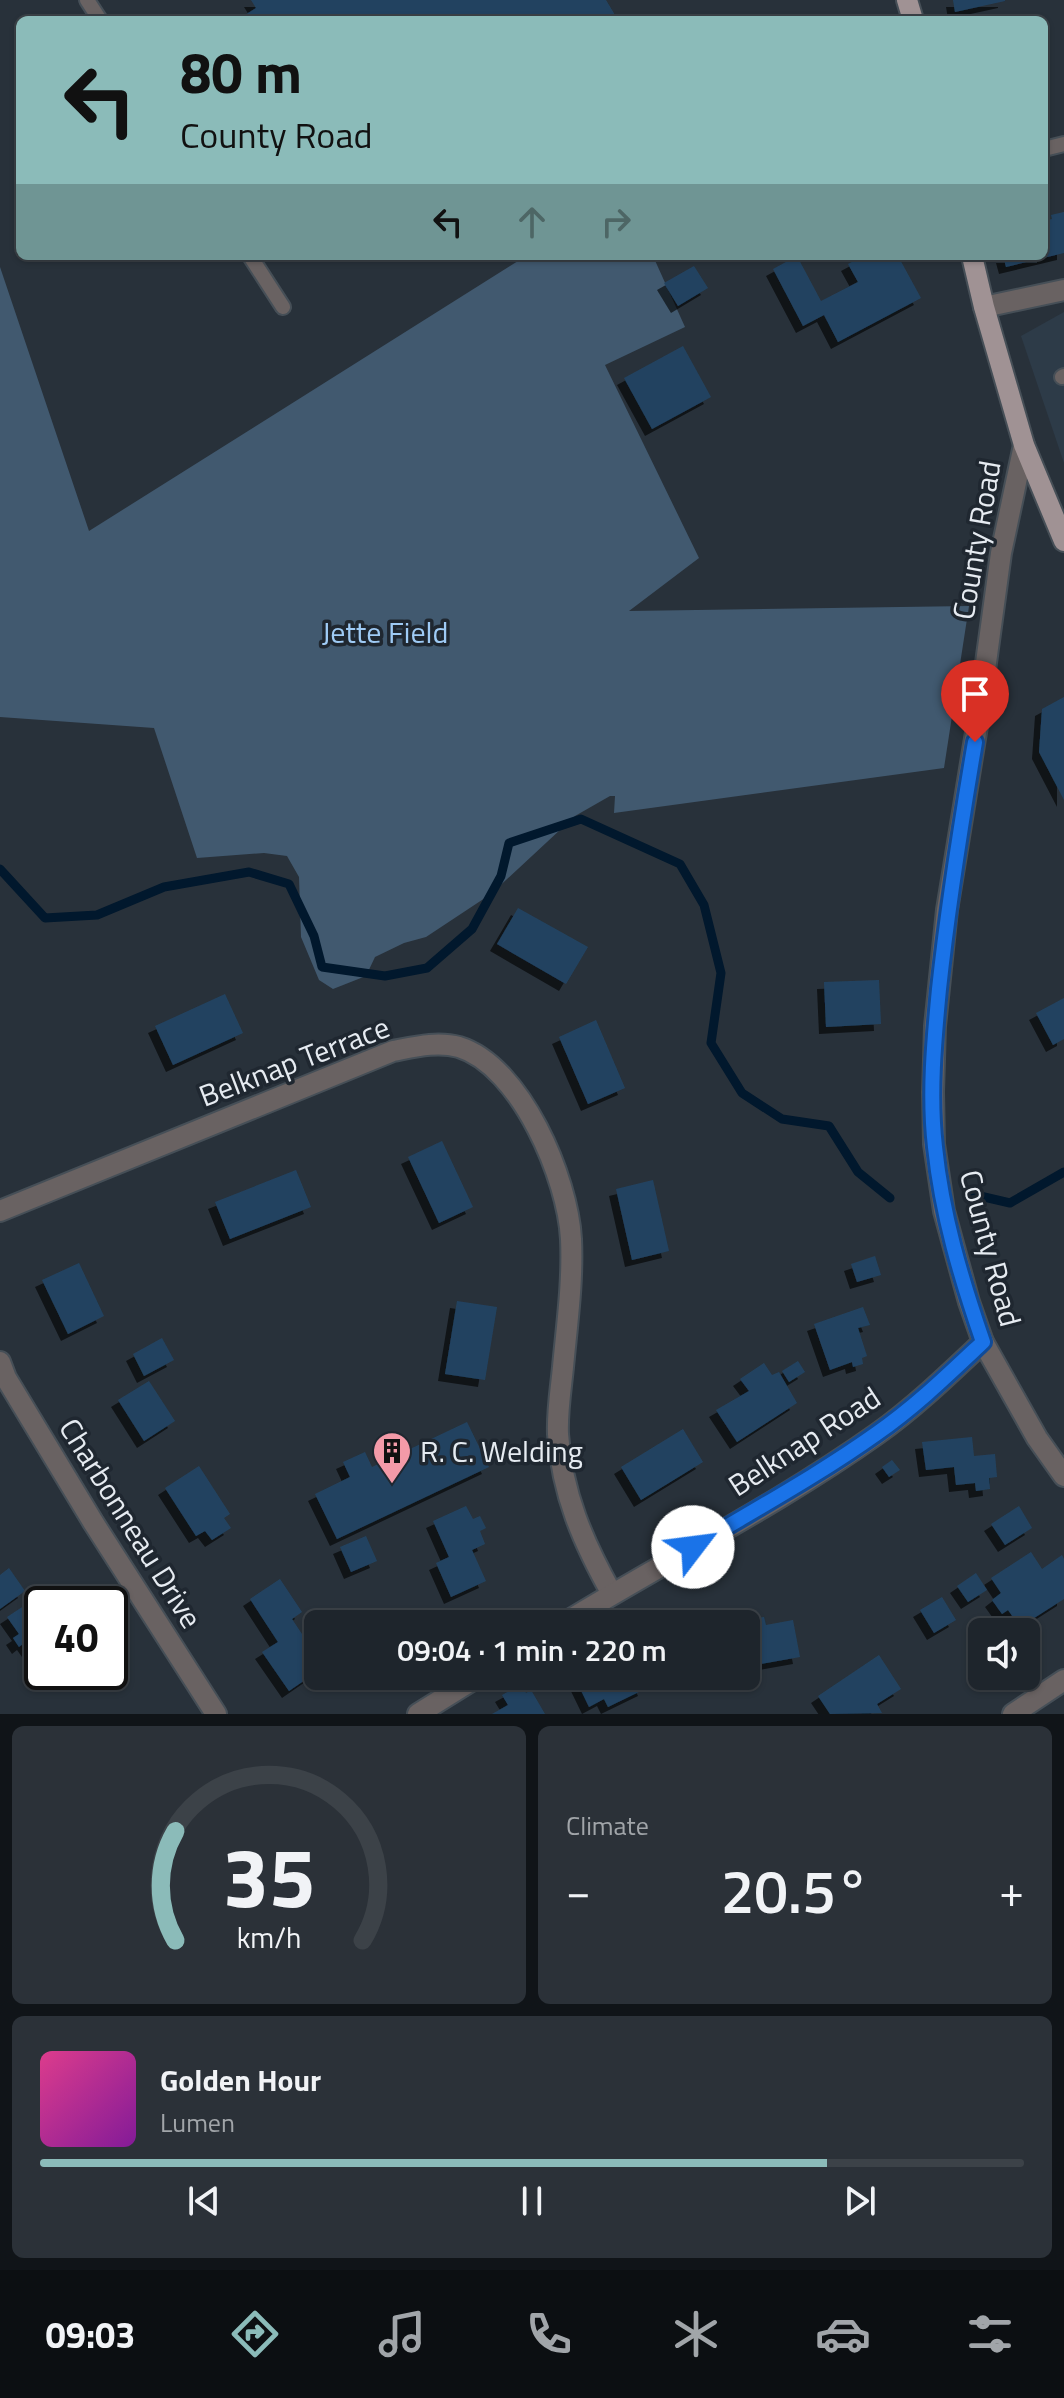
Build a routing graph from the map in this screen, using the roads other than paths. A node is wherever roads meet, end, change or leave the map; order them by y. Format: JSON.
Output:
{"nodes":[{"id":1,"x":253,"y":260,"type":"edge"},
{"id":2,"x":973,"y":260,"type":"edge"},
{"id":3,"x":1064,"y":290,"type":"edge"},
{"id":4,"x":283,"y":307,"type":"dead end"},
{"id":5,"x":984,"y":307,"type":"junction"},
{"id":6,"x":1024,"y":445,"type":"junction"},
{"id":7,"x":1064,"y":541,"type":"edge"},
{"id":8,"x":0,"y":1211,"type":"edge"},
{"id":9,"x":983,"y":1342,"type":"junction"},
{"id":10,"x":0,"y":1362,"type":"edge"},
{"id":11,"x":1064,"y":1476,"type":"edge"},
{"id":12,"x":612,"y":1594,"type":"junction"},
{"id":13,"x":586,"y":1610,"type":"edge"},
{"id":14,"x":1064,"y":1680,"type":"edge"},
{"id":15,"x":457,"y":1690,"type":"edge"},
{"id":16,"x":216,"y":1714,"type":"edge"},
{"id":17,"x":418,"y":1714,"type":"edge"},
{"id":18,"x":1013,"y":1714,"type":"edge"}],
"edges":[{"from":1,"to":4,"type":"lane"},
{"from":2,"to":5,"type":"main road"},
{"from":3,"to":5,"type":"street"},
{"from":5,"to":6,"type":"main road"},
{"from":6,"to":7,"type":"main road"},
{"from":6,"to":9,"type":"street","name":"County Road"},
{"from":8,"to":12,"type":"street","name":"Belknap Terrace"},
{"from":9,"to":11,"type":"street","name":"County Road"},
{"from":9,"to":12,"type":"street","name":"Belknap Road"},
{"from":10,"to":16,"type":"street","name":"Charbonneau Drive"},
{"from":12,"to":13,"type":"street","name":"Belknap Road"},
{"from":14,"to":18,"type":"street"},
{"from":15,"to":17,"type":"street"}]}
